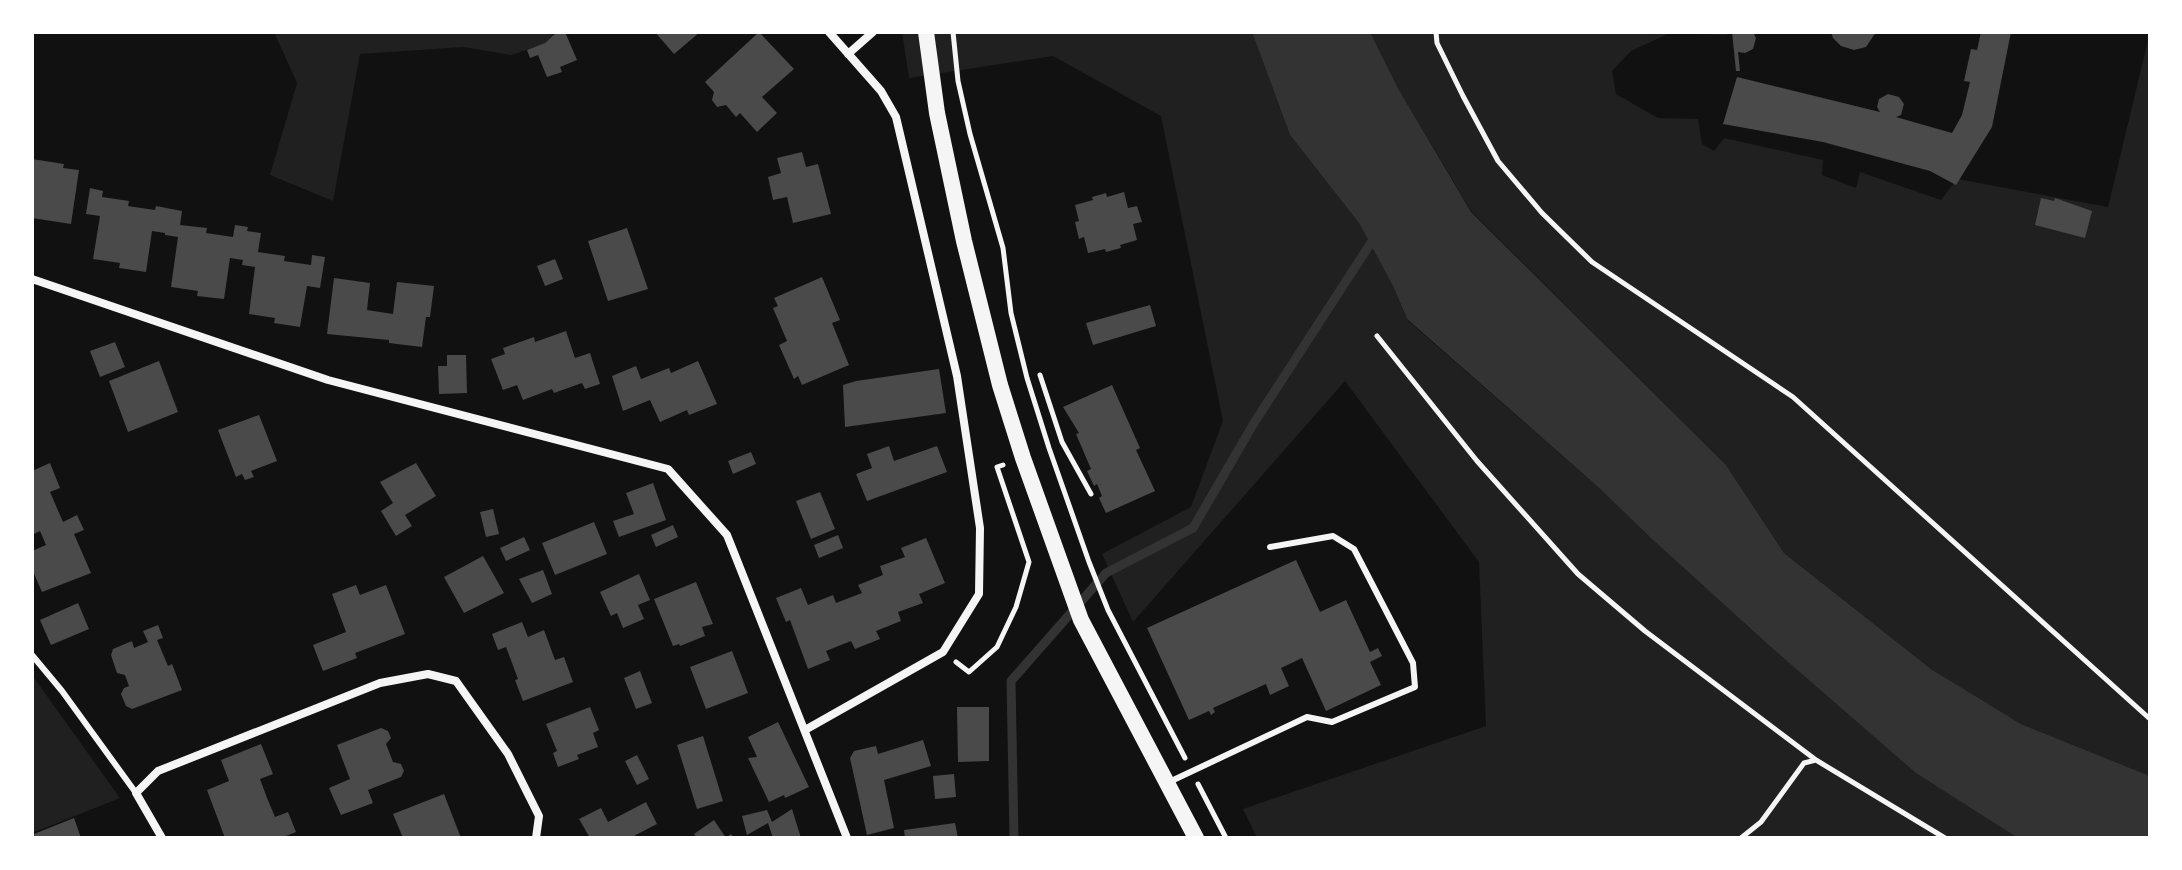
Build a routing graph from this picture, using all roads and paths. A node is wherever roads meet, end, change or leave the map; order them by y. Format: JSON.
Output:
{"nodes":[{"id":1,"x":829,"y":32,"type":"edge"},
{"id":2,"x":873,"y":32,"type":"edge"},
{"id":3,"x":926,"y":32,"type":"edge"},
{"id":4,"x":953,"y":32,"type":"edge"},
{"id":5,"x":1436,"y":32,"type":"edge"},
{"id":6,"x":848,"y":54,"type":"junction"},
{"id":7,"x":32,"y":279,"type":"edge"},
{"id":8,"x":1377,"y":336,"type":"dead end"},
{"id":9,"x":1040,"y":375,"type":"dead end"},
{"id":10,"x":1049,"y":448,"type":"junction"},
{"id":11,"x":1023,"y":458,"type":"junction"},
{"id":12,"x":1091,"y":494,"type":"dead end"},
{"id":13,"x":1270,"y":547,"type":"dead end"},
{"id":14,"x":943,"y":652,"type":"junction"},
{"id":15,"x":32,"y":655,"type":"edge"},
{"id":16,"x":2150,"y":719,"type":"edge"},
{"id":17,"x":805,"y":730,"type":"junction"},
{"id":18,"x":1816,"y":760,"type":"junction"},
{"id":19,"x":1191,"y":771,"type":"junction"},
{"id":20,"x":1167,"y":783,"type":"junction"},
{"id":21,"x":136,"y":793,"type":"junction"},
{"id":22,"x":162,"y":838,"type":"edge"},
{"id":23,"x":536,"y":838,"type":"edge"},
{"id":24,"x":847,"y":838,"type":"edge"},
{"id":25,"x":1196,"y":838,"type":"edge"},
{"id":26,"x":1226,"y":838,"type":"edge"},
{"id":27,"x":1741,"y":838,"type":"edge"},
{"id":28,"x":1945,"y":838,"type":"edge"}],
"edges":[{"from":1,"to":6,"type":"street"},
{"from":2,"to":6,"type":"street"},
{"from":3,"to":11,"type":"main road"},
{"from":4,"to":10,"type":"path"},
{"from":5,"to":16,"type":"path"},
{"from":6,"to":14,"type":"street"},
{"from":7,"to":17,"type":"street"},
{"from":8,"to":18,"type":"path"},
{"from":9,"to":12,"type":"path"},
{"from":10,"to":11,"type":"path"},
{"from":10,"to":19,"type":"path"},
{"from":11,"to":14,"type":"path"},
{"from":11,"to":20,"type":"main road"},
{"from":13,"to":19,"type":"lane"},
{"from":14,"to":17,"type":"street"},
{"from":15,"to":21,"type":"lane"},
{"from":17,"to":24,"type":"street"},
{"from":18,"to":27,"type":"path"},
{"from":18,"to":28,"type":"path"},
{"from":19,"to":20,"type":"lane"},
{"from":19,"to":26,"type":"path"},
{"from":20,"to":25,"type":"main road"},
{"from":21,"to":22,"type":"street"},
{"from":21,"to":23,"type":"street"}]}
